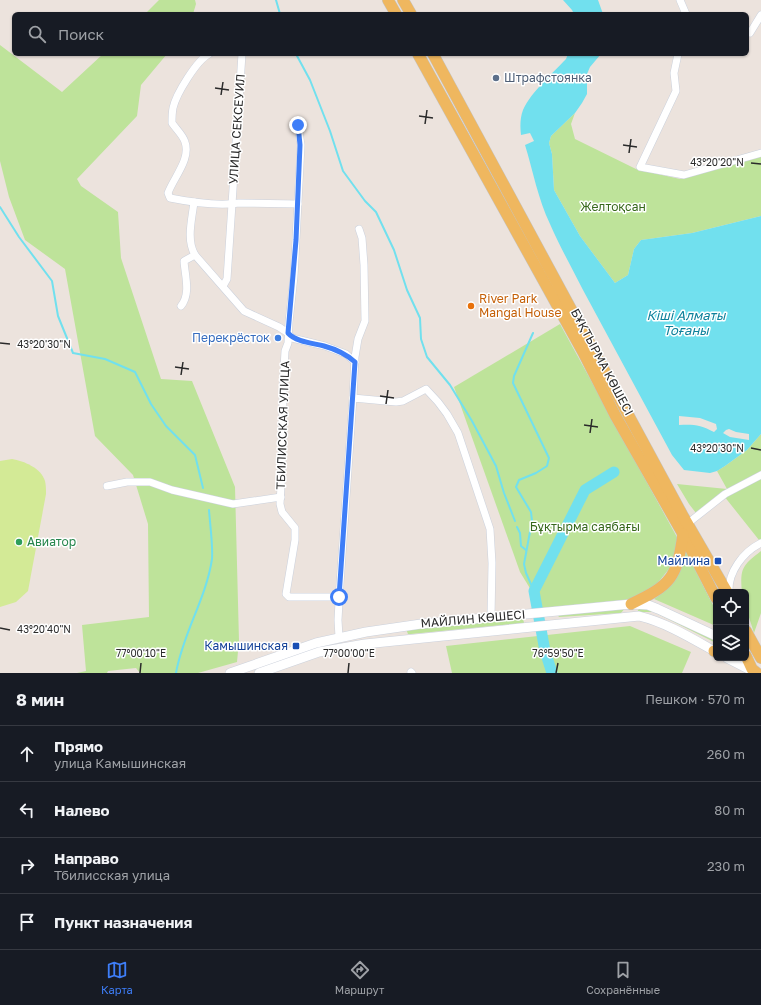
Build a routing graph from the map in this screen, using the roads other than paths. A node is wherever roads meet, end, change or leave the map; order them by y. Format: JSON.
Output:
{"nodes":[{"id":1,"x":388,"y":0,"type":"edge"},
{"id":2,"x":403,"y":0,"type":"edge"},
{"id":3,"x":680,"y":0,"type":"edge"},
{"id":4,"x":395,"y":12,"type":"edge"},
{"id":5,"x":410,"y":12,"type":"edge"},
{"id":6,"x":685,"y":12,"type":"edge"},
{"id":7,"x":761,"y":15,"type":"edge"},
{"id":8,"x":750,"y":32,"type":"dead end"},
{"id":9,"x":206,"y":56,"type":"edge"},
{"id":10,"x":242,"y":56,"type":"edge"},
{"id":11,"x":419,"y":56,"type":"edge"},
{"id":12,"x":434,"y":56,"type":"edge"},
{"id":13,"x":678,"y":56,"type":"edge"},
{"id":14,"x":298,"y":125,"type":"dead end"},
{"id":15,"x":761,"y":153,"type":"edge"},
{"id":16,"x":194,"y":202,"type":"junction"},
{"id":17,"x":232,"y":204,"type":"junction"},
{"id":18,"x":298,"y":204,"type":"junction"},
{"id":19,"x":359,"y":229,"type":"dead end"},
{"id":20,"x":195,"y":255,"type":"junction"},
{"id":21,"x":223,"y":286,"type":"junction"},
{"id":22,"x":181,"y":306,"type":"dead end"},
{"id":23,"x":288,"y":333,"type":"junction"},
{"id":24,"x":355,"y":362,"type":"junction"},
{"id":25,"x":353,"y":398,"type":"junction"},
{"id":26,"x":761,"y":475,"type":"edge"},
{"id":27,"x":107,"y":486,"type":"dead end"},
{"id":28,"x":281,"y":497,"type":"junction"},
{"id":29,"x":685,"y":529,"type":"junction"},
{"id":30,"x":761,"y":543,"type":"edge"},
{"id":31,"x":726,"y":589,"type":"edge"},
{"id":32,"x":728,"y":589,"type":"edge"},
{"id":33,"x":713,"y":591,"type":"edge"},
{"id":34,"x":339,"y":597,"type":"junction"},
{"id":35,"x":631,"y":604,"type":"junction"},
{"id":36,"x":490,"y":617,"type":"junction"},
{"id":37,"x":713,"y":635,"type":"edge"},
{"id":38,"x":749,"y":636,"type":"edge"},
{"id":39,"x":339,"y":637,"type":"junction"},
{"id":40,"x":713,"y":650,"type":"edge"},
{"id":41,"x":749,"y":652,"type":"edge"},
{"id":42,"x":761,"y":658,"type":"edge"},
{"id":43,"x":733,"y":661,"type":"edge"},
{"id":44,"x":748,"y":661,"type":"edge"},
{"id":45,"x":230,"y":673,"type":"edge"},
{"id":46,"x":259,"y":673,"type":"edge"},
{"id":47,"x":756,"y":673,"type":"edge"}],
"edges":[{"from":1,"to":4,"type":"main road"},
{"from":2,"to":5,"type":"main road"},
{"from":3,"to":6,"type":"street"},
{"from":7,"to":8,"type":"street"},
{"from":9,"to":16,"type":"street"},
{"from":10,"to":17,"type":"street","name":"УЛИЦА СЕКСЕУИЛ"},
{"from":11,"to":29,"type":"main road","name":"БҰҚТЫРМА КӨШЕСІ"},
{"from":12,"to":29,"type":"main road","name":"БҰҚТЫРМА КӨШЕСІ"},
{"from":13,"to":15,"type":"street"},
{"from":14,"to":18,"type":"street","name":"ТБИЛИССКАЯ УЛИЦА"},
{"from":16,"to":17,"type":"street"},
{"from":16,"to":20,"type":"street"},
{"from":17,"to":18,"type":"street"},
{"from":17,"to":21,"type":"street","name":"УЛИЦА СЕКСЕУИЛ"},
{"from":18,"to":23,"type":"street","name":"ТБИЛИССКАЯ УЛИЦА"},
{"from":19,"to":24,"type":"street"},
{"from":20,"to":21,"type":"street"},
{"from":20,"to":22,"type":"street"},
{"from":21,"to":23,"type":"street"},
{"from":23,"to":24,"type":"street"},
{"from":23,"to":28,"type":"street","name":"ТБИЛИССКАЯ УЛИЦА"},
{"from":24,"to":25,"type":"street"},
{"from":25,"to":34,"type":"street"},
{"from":25,"to":36,"type":"street"},
{"from":26,"to":29,"type":"street"},
{"from":27,"to":28,"type":"street"},
{"from":28,"to":34,"type":"street","name":"ТБИЛИССКАЯ УЛИЦА"},
{"from":29,"to":31,"type":"main road","name":"БҰҚТЫРМА КӨШЕСІ"},
{"from":29,"to":33,"type":"main road","name":"БҰҚТЫРМА КӨШЕСІ"},
{"from":29,"to":35,"type":"main road"},
{"from":30,"to":32,"type":"street"},
{"from":34,"to":39,"type":"street"},
{"from":35,"to":36,"type":"main road","name":"МАЙЛИН КӨШЕСІ"},
{"from":35,"to":37,"type":"main road","name":"МАЙЛИН КӨШЕСІ"},
{"from":36,"to":39,"type":"main road","name":"МАЙЛИН КӨШЕСІ"},
{"from":38,"to":42,"type":"main road"},
{"from":39,"to":45,"type":"main road","name":"МАЙЛИН КӨШЕСІ"},
{"from":40,"to":46,"type":"main road","name":"МАЙЛИН КӨШЕСІ"},
{"from":41,"to":42,"type":"main road"},
{"from":43,"to":47,"type":"main road"},
{"from":44,"to":47,"type":"main road"}]}
